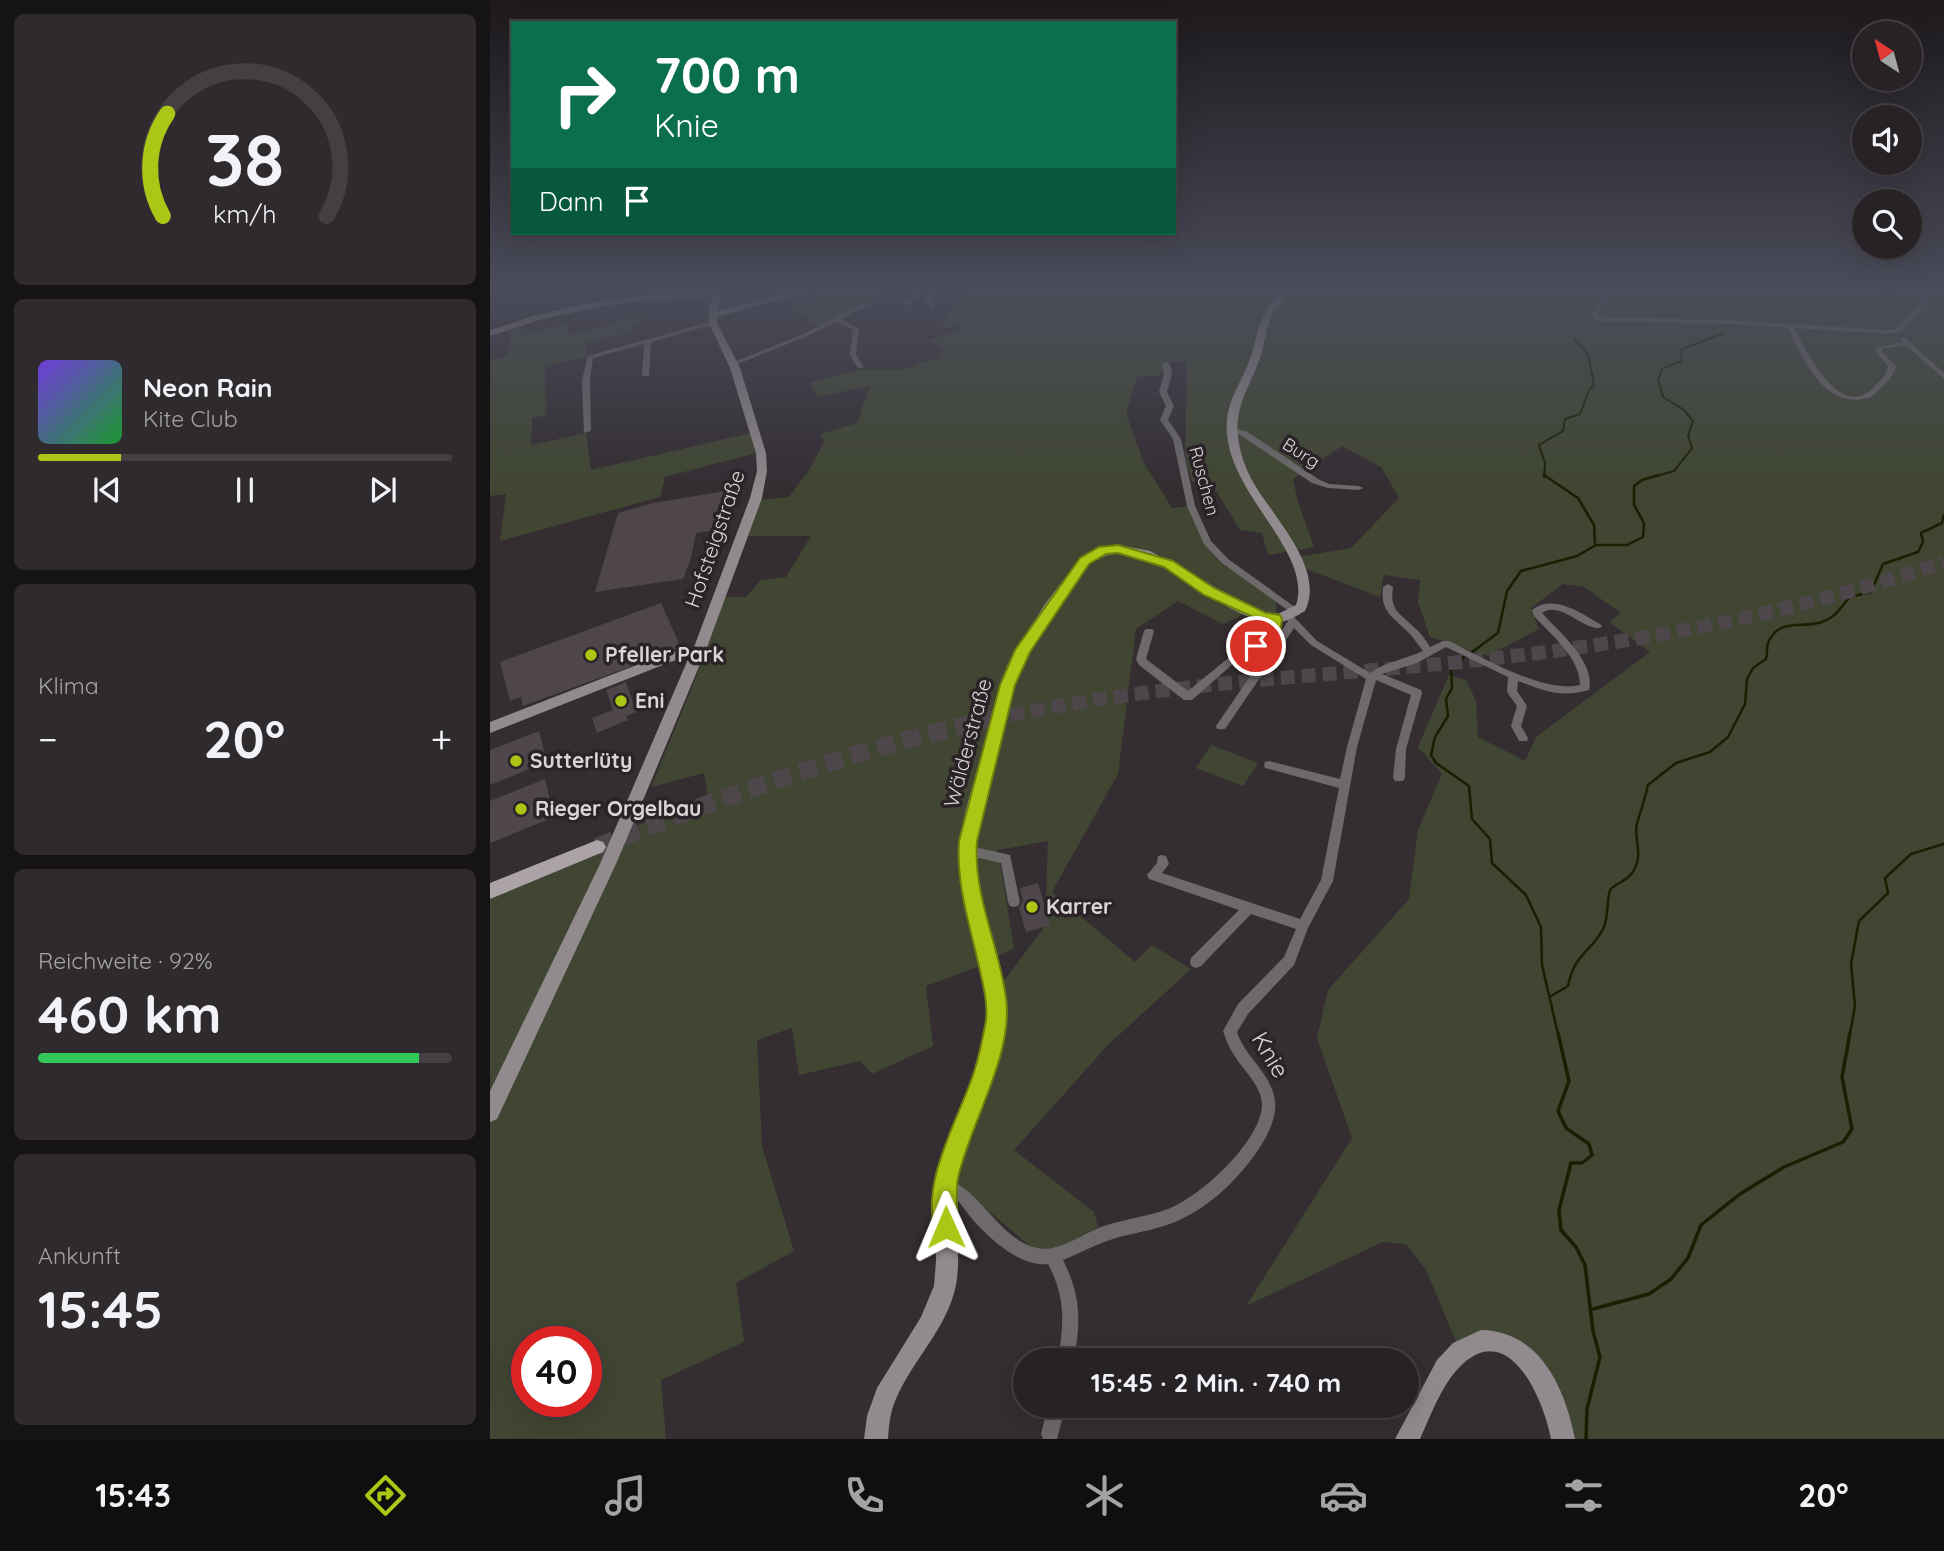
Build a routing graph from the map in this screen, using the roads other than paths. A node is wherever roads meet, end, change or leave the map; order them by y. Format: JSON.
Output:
{"nodes":[{"id":1,"x":594,"y":355,"type":"edge"},
{"id":2,"x":647,"y":355,"type":"edge"},
{"id":3,"x":729,"y":355,"type":"edge"},
{"id":4,"x":754,"y":355,"type":"edge"},
{"id":5,"x":853,"y":355,"type":"edge"},
{"id":6,"x":1256,"y":355,"type":"edge"},
{"id":7,"x":1807,"y":355,"type":"edge"},
{"id":8,"x":1882,"y":355,"type":"edge"},
{"id":9,"x":1920,"y":355,"type":"edge"},
{"id":10,"x":733,"y":364,"type":"junction"},
{"id":11,"x":1166,"y":364,"type":"dead end"},
{"id":12,"x":860,"y":367,"type":"dead end"},
{"id":13,"x":646,"y":375,"type":"dead end"},
{"id":14,"x":1944,"y":377,"type":"edge"},
{"id":15,"x":1231,"y":429,"type":"junction"},
{"id":16,"x":587,"y":432,"type":"dead end"},
{"id":17,"x":1359,"y":488,"type":"dead end"},
{"id":18,"x":1388,"y":587,"type":"dead end"},
{"id":19,"x":1288,"y":617,"type":"junction"},
{"id":20,"x":1597,"y":626,"type":"dead end"},
{"id":21,"x":1149,"y":631,"type":"dead end"},
{"id":22,"x":1429,"y":652,"type":"junction"},
{"id":23,"x":696,"y":656,"type":"junction"},
{"id":24,"x":1513,"y":675,"type":"junction"},
{"id":25,"x":1373,"y":676,"type":"junction"},
{"id":26,"x":1221,"y":726,"type":"dead end"},
{"id":27,"x":490,"y":728,"type":"edge"},
{"id":28,"x":1524,"y":738,"type":"dead end"},
{"id":29,"x":1269,"y":765,"type":"dead end"},
{"id":30,"x":1399,"y":778,"type":"dead end"},
{"id":31,"x":1345,"y":785,"type":"junction"},
{"id":32,"x":597,"y":846,"type":"tunnel mouth"},
{"id":33,"x":967,"y":856,"type":"junction"},
{"id":34,"x":1162,"y":860,"type":"dead end"},
{"id":35,"x":490,"y":891,"type":"edge"},
{"id":36,"x":1014,"y":902,"type":"dead end"},
{"id":37,"x":1248,"y":909,"type":"junction"},
{"id":38,"x":1303,"y":926,"type":"junction"},
{"id":39,"x":1196,"y":962,"type":"dead end"},
{"id":40,"x":490,"y":1112,"type":"edge"},
{"id":41,"x":945,"y":1186,"type":"junction"},
{"id":42,"x":1052,"y":1255,"type":"junction"},
{"id":43,"x":1068,"y":1348,"type":"edge"},
{"id":44,"x":1054,"y":1418,"type":"edge"},
{"id":45,"x":1050,"y":1434,"type":"dead end"},
{"id":46,"x":876,"y":1439,"type":"edge"},
{"id":47,"x":1408,"y":1439,"type":"edge"},
{"id":48,"x":1563,"y":1439,"type":"edge"}],
"edges":[{"from":1,"to":16,"type":"street"},
{"from":2,"to":13,"type":"street"},
{"from":3,"to":10,"type":"street","name":"Hofsteigstraße"},
{"from":4,"to":10,"type":"street"},
{"from":5,"to":12,"type":"street"},
{"from":6,"to":15,"type":"street"},
{"from":7,"to":8,"type":"street"},
{"from":9,"to":14,"type":"street"},
{"from":10,"to":23,"type":"street","name":"Hofsteigstraße"},
{"from":11,"to":19,"type":"street","name":"Ruschen"},
{"from":15,"to":17,"type":"street","name":"Burg"},
{"from":15,"to":19,"type":"street"},
{"from":18,"to":22,"type":"street"},
{"from":19,"to":21,"type":"street"},
{"from":19,"to":25,"type":"street"},
{"from":19,"to":26,"type":"street"},
{"from":19,"to":33,"type":"street","name":"Wälderstraße"},
{"from":20,"to":24,"type":"street"},
{"from":22,"to":24,"type":"street"},
{"from":22,"to":25,"type":"street"},
{"from":23,"to":27,"type":"street"},
{"from":23,"to":40,"type":"street","name":"Hofsteigstraße"},
{"from":24,"to":28,"type":"street"},
{"from":25,"to":30,"type":"street"},
{"from":25,"to":31,"type":"street","name":"Knie"},
{"from":29,"to":31,"type":"street"},
{"from":31,"to":38,"type":"street","name":"Knie"},
{"from":32,"to":35,"type":"main road"},
{"from":33,"to":36,"type":"street"},
{"from":33,"to":41,"type":"street","name":"Wälderstraße"},
{"from":34,"to":37,"type":"street"},
{"from":37,"to":38,"type":"street"},
{"from":37,"to":39,"type":"street"},
{"from":38,"to":42,"type":"street","name":"Knie"},
{"from":41,"to":42,"type":"street"},
{"from":41,"to":46,"type":"street","name":"Wälderstraße"},
{"from":42,"to":43,"type":"street"},
{"from":44,"to":45,"type":"street"},
{"from":47,"to":48,"type":"street"}]}
